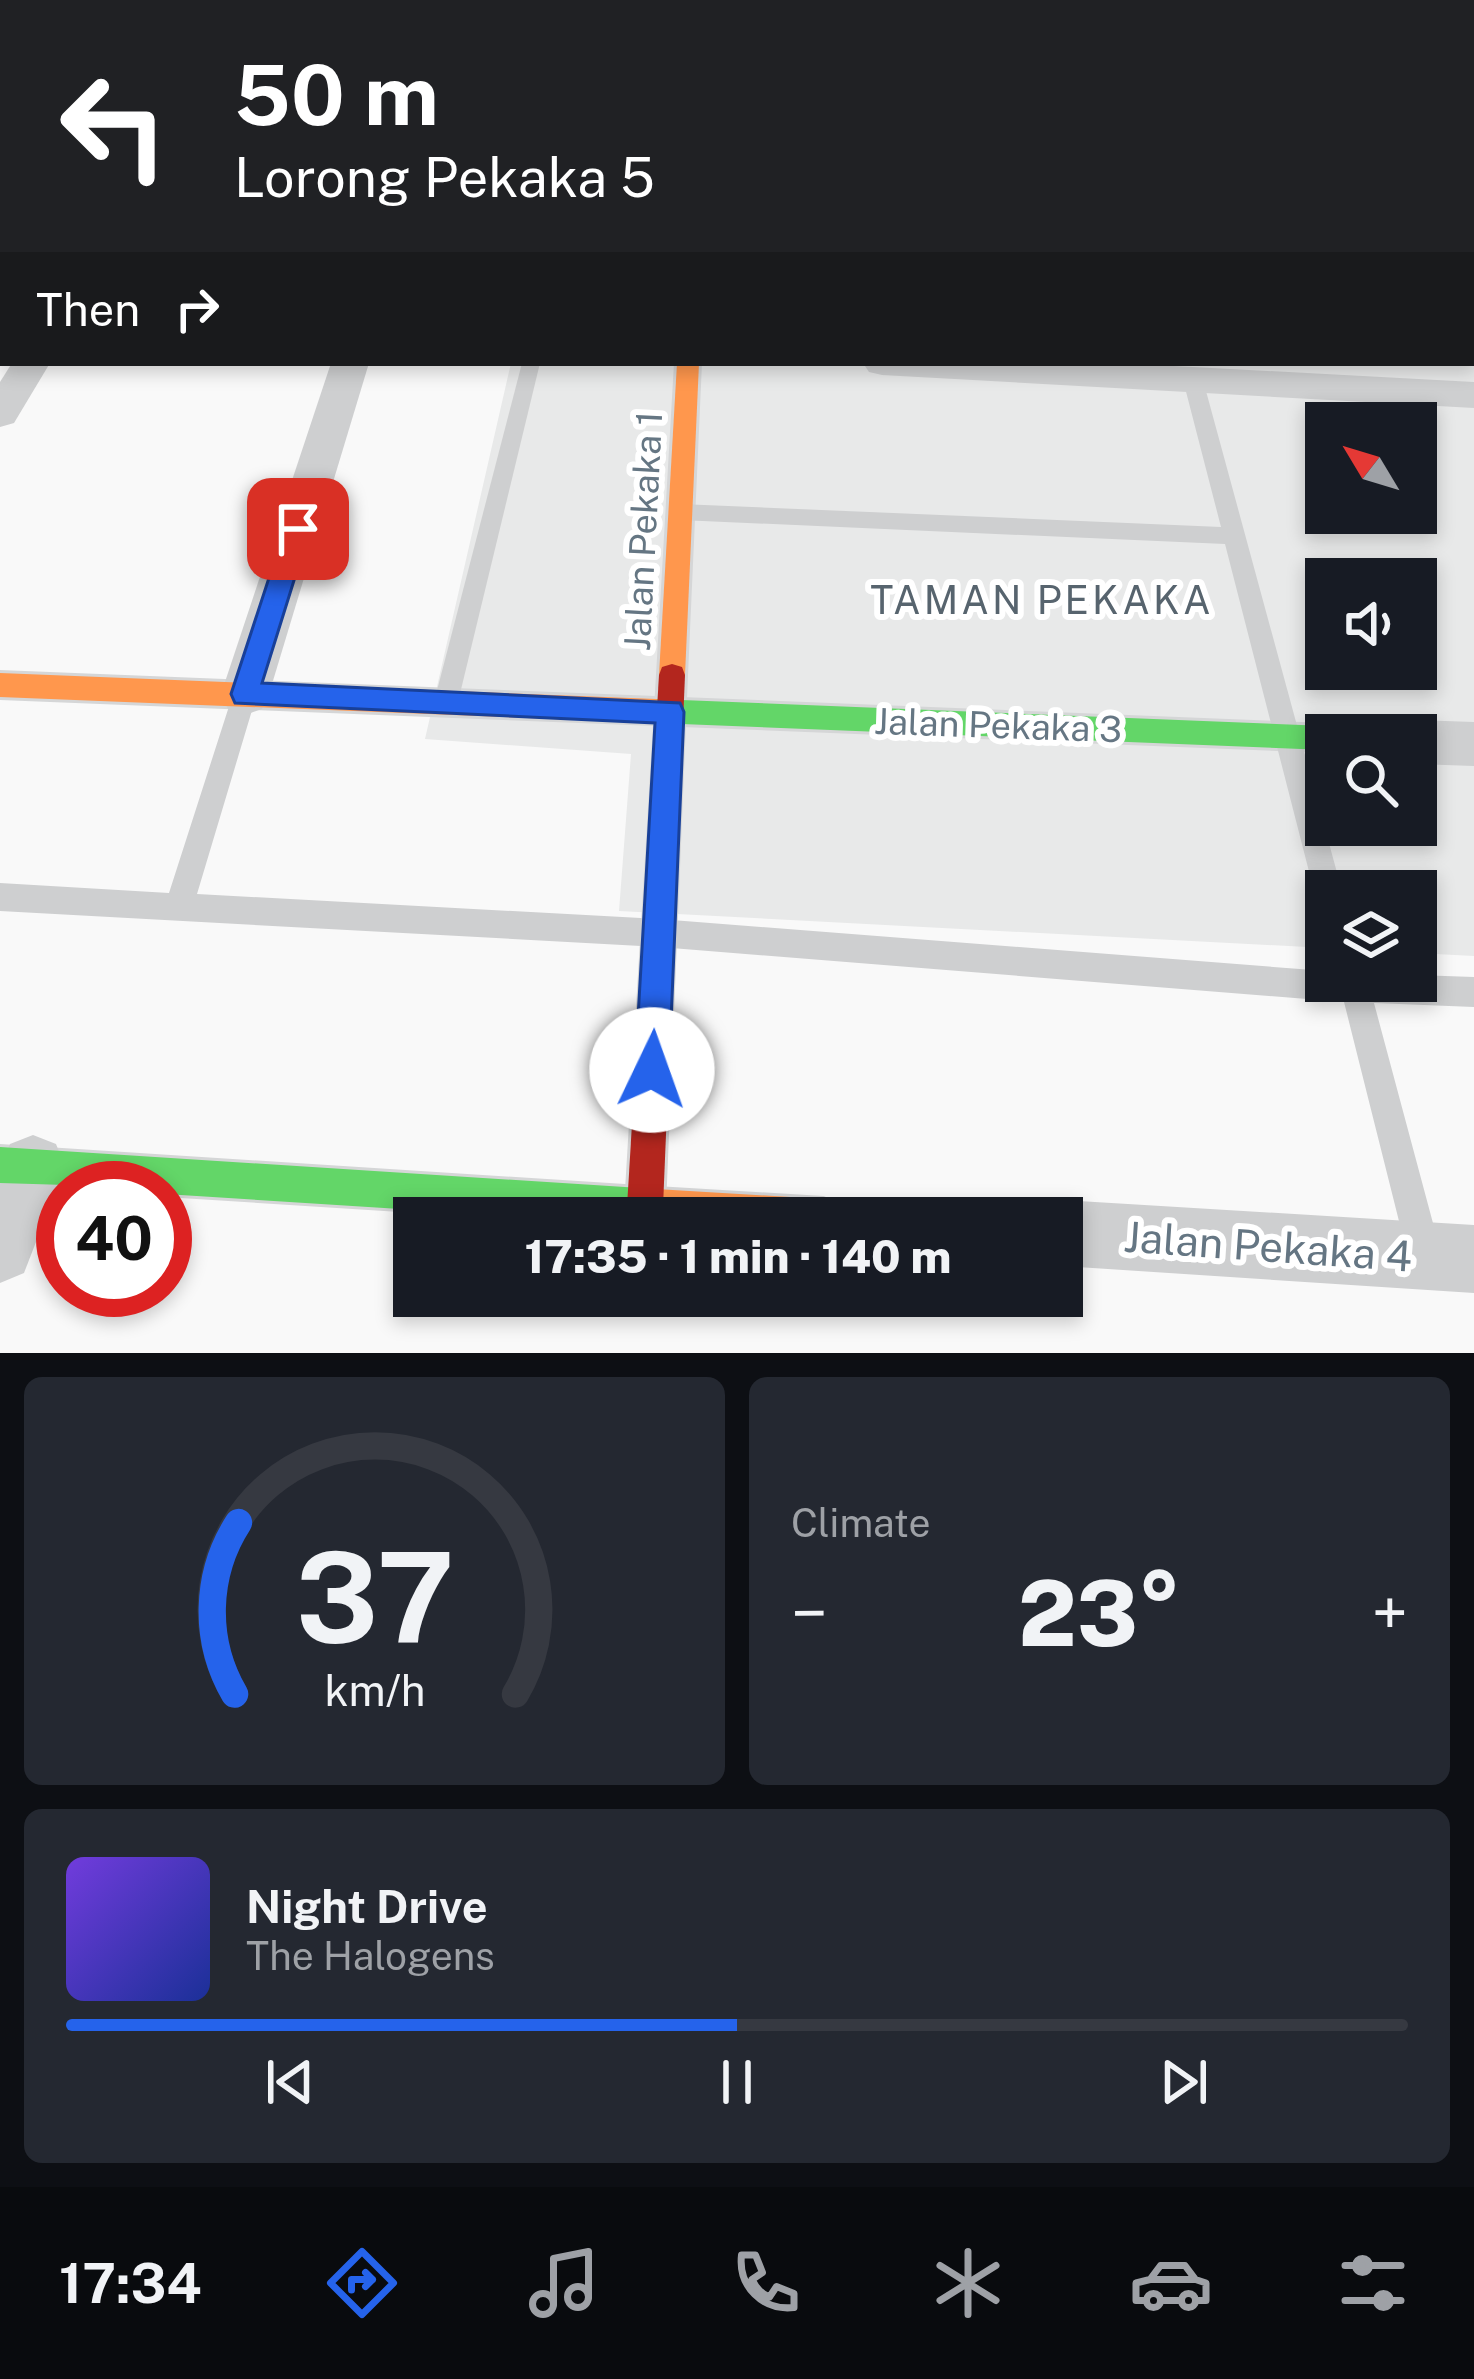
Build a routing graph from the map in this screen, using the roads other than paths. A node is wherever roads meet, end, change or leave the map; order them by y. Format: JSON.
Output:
{"nodes":[{"id":1,"x":30,"y":366,"type":"edge"},
{"id":2,"x":349,"y":366,"type":"edge"},
{"id":3,"x":530,"y":366,"type":"edge"},
{"id":4,"x":688,"y":366,"type":"edge"},
{"id":5,"x":995,"y":366,"type":"edge"},
{"id":6,"x":1148,"y":370,"type":"edge"},
{"id":7,"x":1193,"y":380,"type":"junction"},
{"id":8,"x":1474,"y":395,"type":"edge"},
{"id":9,"x":0,"y":413,"type":"edge"},
{"id":10,"x":680,"y":512,"type":"junction"},
{"id":11,"x":1234,"y":536,"type":"junction"},
{"id":12,"x":0,"y":685,"type":"edge"},
{"id":13,"x":245,"y":694,"type":"junction"},
{"id":14,"x":446,"y":703,"type":"junction"},
{"id":15,"x":670,"y":712,"type":"junction"},
{"id":16,"x":1287,"y":736,"type":"junction"},
{"id":17,"x":1305,"y":737,"type":"edge"},
{"id":18,"x":1437,"y":743,"type":"edge"},
{"id":19,"x":1474,"y":744,"type":"edge"},
{"id":20,"x":1322,"y":870,"type":"edge"},
{"id":21,"x":0,"y":897,"type":"edge"},
{"id":22,"x":179,"y":906,"type":"junction"},
{"id":23,"x":659,"y":933,"type":"junction"},
{"id":24,"x":1305,"y":981,"type":"edge"},
{"id":25,"x":1437,"y":990,"type":"edge"},
{"id":26,"x":1474,"y":992,"type":"edge"},
{"id":27,"x":1360,"y":1002,"type":"edge"},
{"id":28,"x":17,"y":1166,"type":"edge"},
{"id":29,"x":492,"y":1197,"type":"edge"},
{"id":30,"x":646,"y":1197,"type":"edge"},
{"id":31,"x":1083,"y":1234,"type":"edge"},
{"id":32,"x":0,"y":1249,"type":"edge"},
{"id":33,"x":1449,"y":1258,"type":"edge"}],
"edges":[{"from":1,"to":9,"type":"street"},
{"from":2,"to":13,"type":"street"},
{"from":3,"to":14,"type":"lane"},
{"from":4,"to":10,"type":"street","name":"Jalan Pekaka 1"},
{"from":5,"to":6,"type":"street"},
{"from":6,"to":7,"type":"street"},
{"from":7,"to":8,"type":"street"},
{"from":7,"to":11,"type":"lane"},
{"from":10,"to":11,"type":"lane"},
{"from":10,"to":15,"type":"street","name":"Jalan Pekaka 1"},
{"from":11,"to":16,"type":"lane"},
{"from":12,"to":13,"type":"street","name":"Jalan Pekaka 3"},
{"from":13,"to":14,"type":"street","name":"Jalan Pekaka 3"},
{"from":13,"to":22,"type":"lane"},
{"from":14,"to":15,"type":"street","name":"Jalan Pekaka 3"},
{"from":15,"to":16,"type":"street","name":"Jalan Pekaka 3"},
{"from":15,"to":23,"type":"street","name":"Jalan Pekaka 1"},
{"from":16,"to":17,"type":"street","name":"Jalan Pekaka 3"},
{"from":16,"to":20,"type":"lane"},
{"from":18,"to":19,"type":"street"},
{"from":21,"to":22,"type":"lane"},
{"from":22,"to":23,"type":"lane"},
{"from":23,"to":24,"type":"lane"},
{"from":23,"to":30,"type":"street","name":"Jalan Pekaka 1"},
{"from":25,"to":26,"type":"lane"},
{"from":27,"to":33,"type":"lane"},
{"from":28,"to":29,"type":"street"},
{"from":28,"to":32,"type":"street"},
{"from":31,"to":33,"type":"street","name":"Jalan Pekaka 4"}]}
